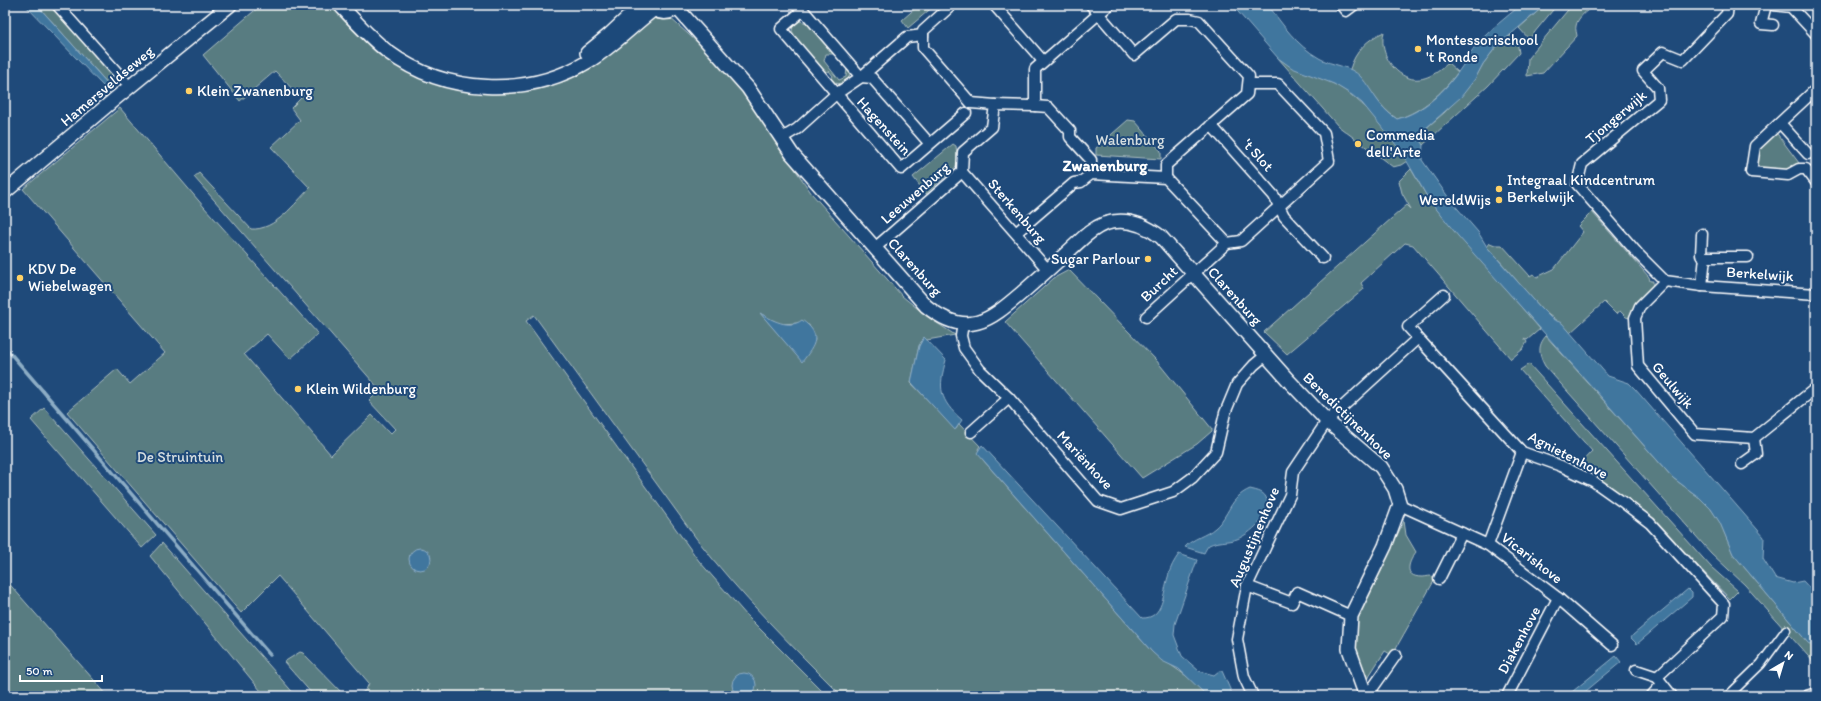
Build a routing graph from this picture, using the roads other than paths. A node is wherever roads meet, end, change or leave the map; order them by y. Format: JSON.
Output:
{"nodes":[{"id":1,"x":57,"y":5,"type":"edge"},
{"id":2,"x":230,"y":5,"type":"edge"},
{"id":3,"x":340,"y":5,"type":"edge"},
{"id":4,"x":351,"y":5,"type":"edge"},
{"id":5,"x":952,"y":5,"type":"edge"},
{"id":6,"x":994,"y":5,"type":"edge"},
{"id":7,"x":1091,"y":5,"type":"edge"},
{"id":8,"x":1110,"y":5,"type":"edge"},
{"id":9,"x":1341,"y":5,"type":"edge"},
{"id":10,"x":1354,"y":5,"type":"edge"},
{"id":11,"x":1728,"y":5,"type":"edge"},
{"id":12,"x":1766,"y":5,"type":"edge"},
{"id":13,"x":1777,"y":5,"type":"edge"},
{"id":14,"x":648,"y":7,"type":"edge"},
{"id":15,"x":678,"y":7,"type":"edge"},
{"id":16,"x":806,"y":8,"type":"edge"},
{"id":17,"x":1099,"y":14,"type":"junction"},
{"id":18,"x":1773,"y":25,"type":"dead end"},
{"id":19,"x":1816,"y":34,"type":"edge"},
{"id":20,"x":923,"y":35,"type":"junction"},
{"id":21,"x":1043,"y":61,"type":"junction"},
{"id":22,"x":861,"y":77,"type":"junction"},
{"id":23,"x":124,"y":80,"type":"dead end"},
{"id":24,"x":1249,"y":84,"type":"junction"},
{"id":25,"x":1816,"y":89,"type":"edge"},
{"id":26,"x":836,"y":94,"type":"junction"},
{"id":27,"x":995,"y":105,"type":"junction"},
{"id":28,"x":1035,"y":106,"type":"junction"},
{"id":29,"x":966,"y":113,"type":"dead end"},
{"id":30,"x":1780,"y":123,"type":"junction"},
{"id":31,"x":1211,"y":125,"type":"junction"},
{"id":32,"x":782,"y":138,"type":"junction"},
{"id":33,"x":930,"y":144,"type":"junction"},
{"id":34,"x":1808,"y":154,"type":"dead end"},
{"id":35,"x":962,"y":172,"type":"junction"},
{"id":36,"x":1091,"y":174,"type":"junction"},
{"id":37,"x":1166,"y":178,"type":"junction"},
{"id":38,"x":1816,"y":182,"type":"edge"},
{"id":39,"x":5,"y":192,"type":"edge"},
{"id":40,"x":1278,"y":207,"type":"junction"},
{"id":41,"x":1016,"y":232,"type":"junction"},
{"id":42,"x":1702,"y":234,"type":"dead end"},
{"id":43,"x":1227,"y":243,"type":"junction"},
{"id":44,"x":876,"y":247,"type":"junction"},
{"id":45,"x":1705,"y":257,"type":"junction"},
{"id":46,"x":1748,"y":257,"type":"dead end"},
{"id":47,"x":1323,"y":258,"type":"dead end"},
{"id":48,"x":1048,"y":270,"type":"junction"},
{"id":49,"x":1193,"y":273,"type":"junction"},
{"id":50,"x":1665,"y":281,"type":"junction"},
{"id":51,"x":1702,"y":286,"type":"junction"},
{"id":52,"x":1816,"y":294,"type":"edge"},
{"id":53,"x":1444,"y":295,"type":"dead end"},
{"id":54,"x":1146,"y":317,"type":"dead end"},
{"id":55,"x":963,"y":323,"type":"junction"},
{"id":56,"x":1418,"y":338,"type":"junction"},
{"id":57,"x":1266,"y":355,"type":"junction"},
{"id":58,"x":1816,"y":388,"type":"edge"},
{"id":59,"x":1009,"y":398,"type":"junction"},
{"id":60,"x":1328,"y":421,"type":"junction"},
{"id":61,"x":971,"y":432,"type":"dead end"},
{"id":62,"x":1754,"y":438,"type":"junction"},
{"id":63,"x":1522,"y":452,"type":"junction"},
{"id":64,"x":1742,"y":464,"type":"dead end"},
{"id":65,"x":1400,"y":506,"type":"junction"},
{"id":66,"x":1462,"y":533,"type":"junction"},
{"id":67,"x":1488,"y":545,"type":"junction"},
{"id":68,"x":1439,"y":579,"type":"dead end"},
{"id":69,"x":1247,"y":586,"type":"junction"},
{"id":70,"x":1558,"y":598,"type":"junction"},
{"id":71,"x":1351,"y":616,"type":"junction"},
{"id":72,"x":1786,"y":630,"type":"dead end"},
{"id":73,"x":1612,"y":645,"type":"dead end"},
{"id":74,"x":1396,"y":655,"type":"dead end"},
{"id":75,"x":1636,"y":670,"type":"dead end"},
{"id":76,"x":1659,"y":681,"type":"junction"},
{"id":77,"x":1816,"y":693,"type":"edge"},
{"id":78,"x":1370,"y":695,"type":"edge"},
{"id":79,"x":1253,"y":696,"type":"edge"},
{"id":80,"x":1507,"y":696,"type":"edge"},
{"id":81,"x":1650,"y":696,"type":"edge"},
{"id":82,"x":1672,"y":696,"type":"edge"},
{"id":83,"x":1728,"y":696,"type":"edge"},
{"id":84,"x":1807,"y":696,"type":"edge"}],
"edges":[{"from":1,"to":23,"type":"street"},
{"from":2,"to":39,"type":"street","name":"Hamersveldseweg"},
{"from":3,"to":14,"type":"street"},
{"from":4,"to":14,"type":"street"},
{"from":5,"to":20,"type":"street"},
{"from":6,"to":21,"type":"street"},
{"from":7,"to":17,"type":"street"},
{"from":8,"to":17,"type":"street"},
{"from":9,"to":10,"type":"street"},
{"from":11,"to":50,"type":"street","name":"Tjongerwijk"},
{"from":12,"to":18,"type":"street"},
{"from":13,"to":19,"type":"street"},
{"from":14,"to":15,"type":"street"},
{"from":15,"to":32,"type":"street","name":"Clarenburg"},
{"from":16,"to":22,"type":"street","name":"Hagenstein"},
{"from":16,"to":26,"type":"street","name":"Hagenstein"},
{"from":17,"to":21,"type":"street"},
{"from":17,"to":24,"type":"street"},
{"from":20,"to":22,"type":"street","name":"Hagenstein"},
{"from":20,"to":27,"type":"street"},
{"from":21,"to":28,"type":"street"},
{"from":22,"to":26,"type":"street","name":"Hagenstein"},
{"from":22,"to":33,"type":"street","name":"Hagenstein"},
{"from":24,"to":31,"type":"street"},
{"from":24,"to":40,"type":"street"},
{"from":25,"to":30,"type":"street"},
{"from":26,"to":32,"type":"street","name":"Hagenstein"},
{"from":26,"to":33,"type":"street","name":"Hagenstein"},
{"from":27,"to":28,"type":"street"},
{"from":27,"to":35,"type":"street","name":"Leeuwenburg"},
{"from":28,"to":36,"type":"street"},
{"from":29,"to":33,"type":"street","name":"Hagenstein"},
{"from":30,"to":34,"type":"street"},
{"from":30,"to":38,"type":"street"},
{"from":31,"to":37,"type":"street"},
{"from":31,"to":40,"type":"street","name":"'t Slot"},
{"from":32,"to":44,"type":"street","name":"Clarenburg"},
{"from":35,"to":41,"type":"street","name":"Sterkenburg"},
{"from":35,"to":44,"type":"street","name":"Leeuwenburg"},
{"from":36,"to":37,"type":"street"},
{"from":36,"to":41,"type":"street"},
{"from":37,"to":43,"type":"street"},
{"from":40,"to":43,"type":"street"},
{"from":40,"to":47,"type":"street","name":"'t Slot"},
{"from":41,"to":48,"type":"street","name":"Sterkenburg"},
{"from":42,"to":45,"type":"street"},
{"from":43,"to":49,"type":"street","name":"Burcht"},
{"from":44,"to":55,"type":"street","name":"Clarenburg"},
{"from":45,"to":46,"type":"street"},
{"from":45,"to":51,"type":"street"},
{"from":48,"to":49,"type":"street","name":"Clarenburg"},
{"from":48,"to":55,"type":"street","name":"Clarenburg"},
{"from":49,"to":54,"type":"street","name":"Burcht"},
{"from":49,"to":57,"type":"street","name":"Clarenburg"},
{"from":50,"to":51,"type":"street","name":"Berkelwijk"},
{"from":50,"to":62,"type":"street","name":"Geulwijk"},
{"from":51,"to":52,"type":"street","name":"Berkelwijk"},
{"from":53,"to":56,"type":"street","name":"Agnietenhove"},
{"from":55,"to":59,"type":"street","name":"Mariënhove"},
{"from":56,"to":60,"type":"street"},
{"from":56,"to":63,"type":"street","name":"Agnietenhove"},
{"from":57,"to":59,"type":"street","name":"Mariënhove"},
{"from":57,"to":60,"type":"street","name":"Benedictijnenhove"},
{"from":58,"to":62,"type":"street"},
{"from":59,"to":61,"type":"street"},
{"from":60,"to":65,"type":"street","name":"Benedictijnenhove"},
{"from":60,"to":69,"type":"street","name":"Augustijnenhove"},
{"from":62,"to":64,"type":"street"},
{"from":63,"to":67,"type":"street","name":"Vicarishove"},
{"from":63,"to":76,"type":"street","name":"Agnietenhove"},
{"from":65,"to":66,"type":"street"},
{"from":65,"to":71,"type":"street"},
{"from":66,"to":67,"type":"street"},
{"from":66,"to":68,"type":"street"},
{"from":67,"to":70,"type":"street","name":"Vicarishove"},
{"from":69,"to":71,"type":"street"},
{"from":69,"to":79,"type":"street","name":"Augustijnenhove"},
{"from":70,"to":73,"type":"street","name":"Vicarishove"},
{"from":70,"to":80,"type":"street","name":"Diakenhove"},
{"from":71,"to":78,"type":"street"},
{"from":72,"to":83,"type":"street"},
{"from":74,"to":78,"type":"street"},
{"from":75,"to":76,"type":"street"},
{"from":76,"to":81,"type":"street"},
{"from":76,"to":82,"type":"street"},
{"from":77,"to":84,"type":"street"}]}
